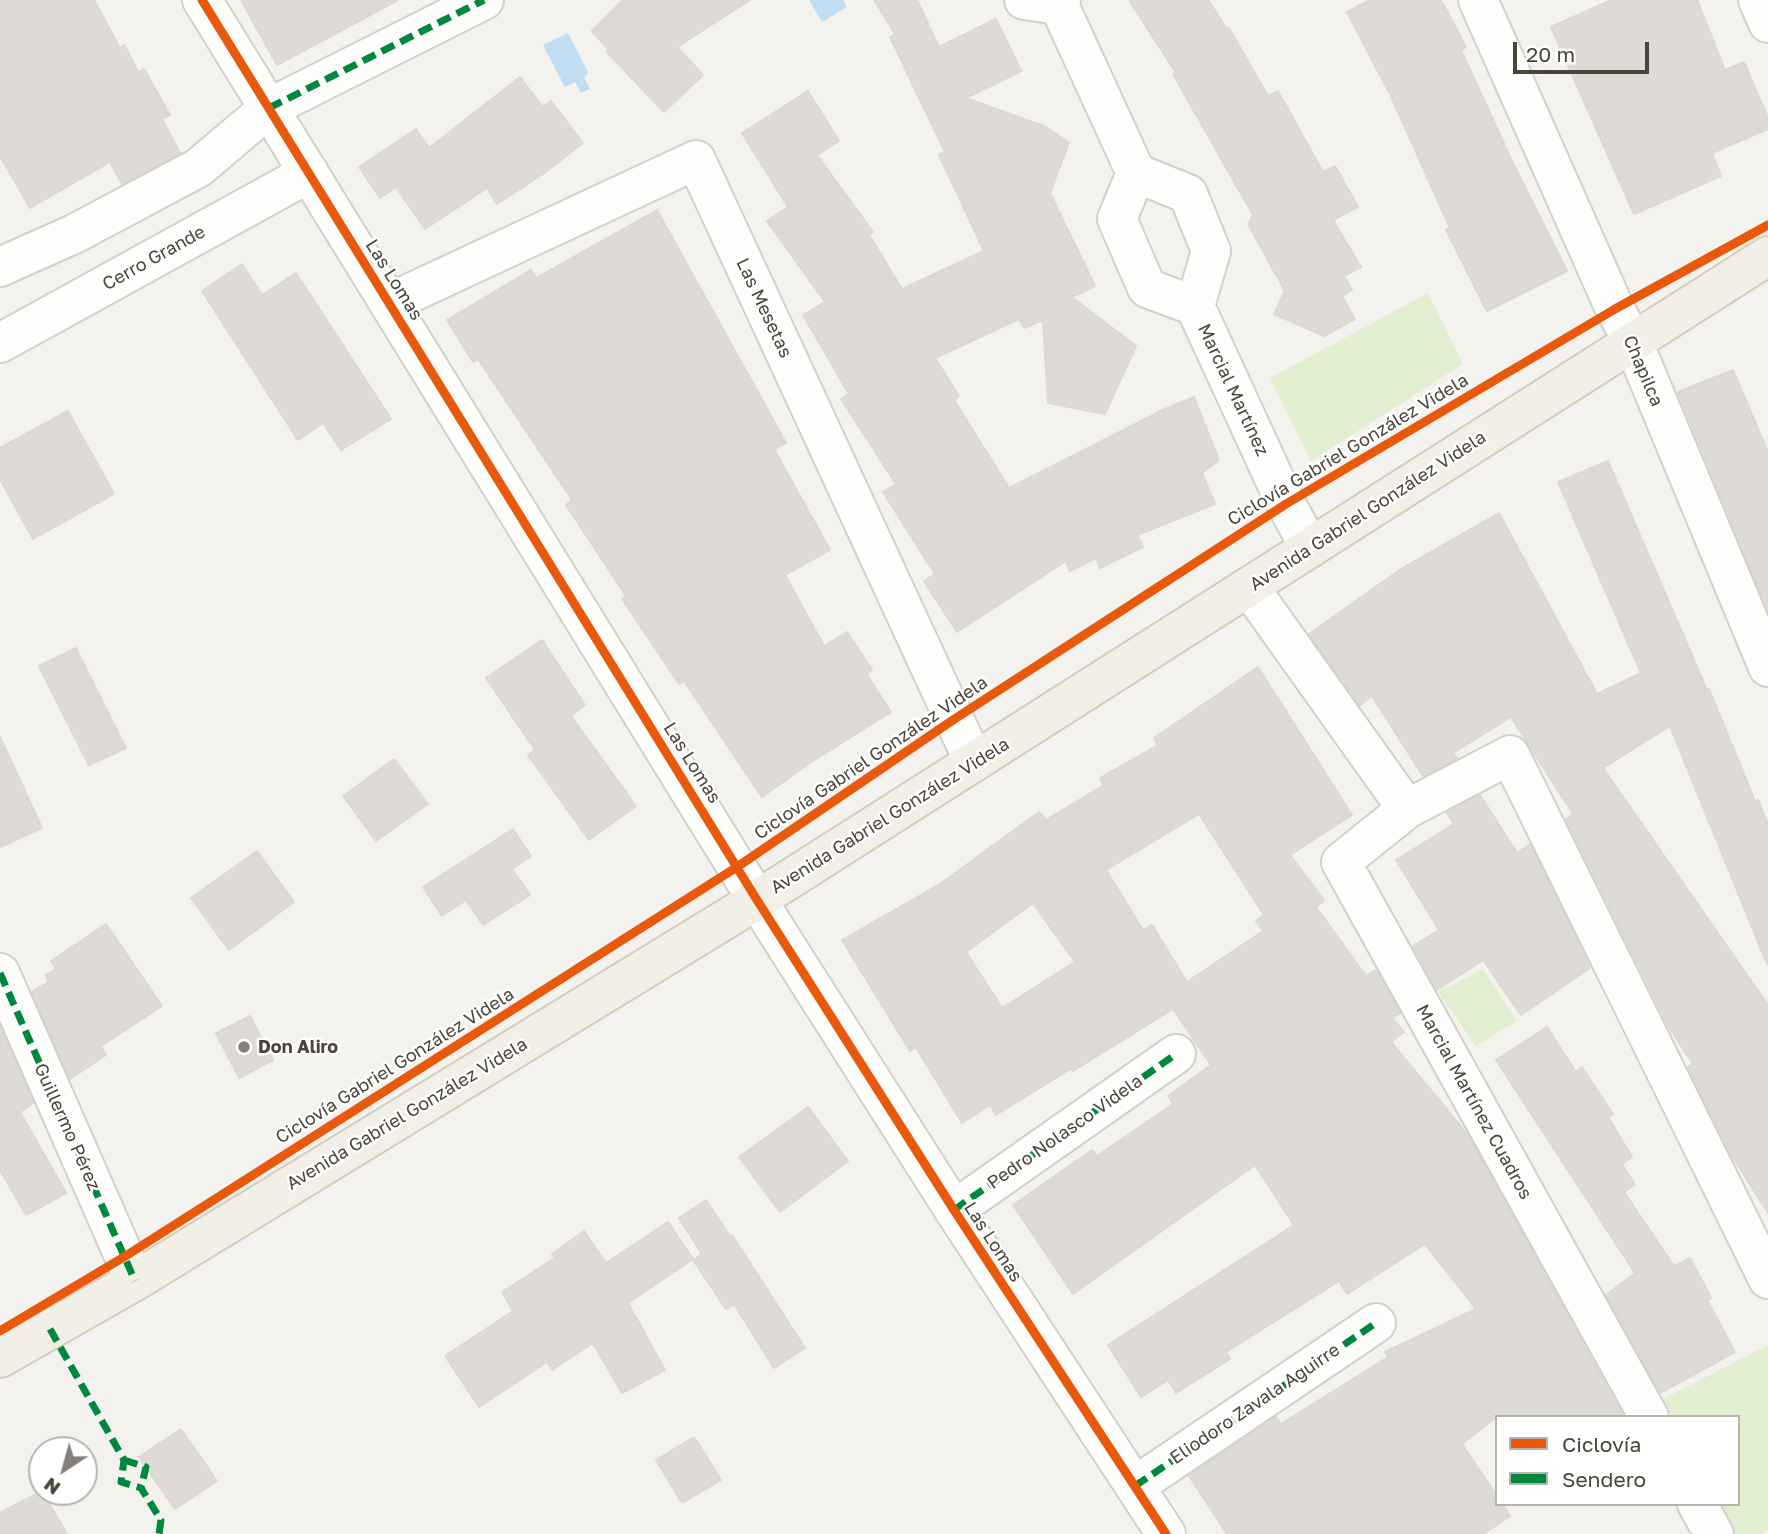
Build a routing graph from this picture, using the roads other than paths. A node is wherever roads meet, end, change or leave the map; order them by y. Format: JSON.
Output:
{"nodes":[{"id":1,"x":202,"y":0,"type":"edge"},
{"id":2,"x":484,"y":0,"type":"edge"},
{"id":3,"x":1478,"y":0,"type":"edge"},
{"id":4,"x":1758,"y":0,"type":"edge"},
{"id":5,"x":1048,"y":2,"type":"edge"},
{"id":6,"x":1768,"y":23,"type":"edge"},
{"id":7,"x":269,"y":108,"type":"junction"},
{"id":8,"x":309,"y":173,"type":"junction"},
{"id":9,"x":1136,"y":173,"type":"junction"},
{"id":10,"x":1768,"y":256,"type":"edge"},
{"id":11,"x":0,"y":267,"type":"edge"},
{"id":12,"x":389,"y":303,"type":"junction"},
{"id":13,"x":1195,"y":306,"type":"junction"},
{"id":14,"x":1633,"y":342,"type":"junction"},
{"id":15,"x":0,"y":343,"type":"edge"},
{"id":16,"x":1310,"y":548,"type":"junction"},
{"id":17,"x":1250,"y":587,"type":"junction"},
{"id":18,"x":1768,"y":667,"type":"edge"},
{"id":19,"x":974,"y":762,"type":"junction"},
{"id":20,"x":1407,"y":809,"type":"junction"},
{"id":21,"x":757,"y":900,"type":"junction"},
{"id":22,"x":0,"y":973,"type":"edge"},
{"id":23,"x":1176,"y":1054,"type":"dead end"},
{"id":24,"x":954,"y":1210,"type":"junction"},
{"id":25,"x":1768,"y":1279,"type":"edge"},
{"id":26,"x":135,"y":1280,"type":"junction"},
{"id":27,"x":1376,"y":1323,"type":"dead end"},
{"id":28,"x":0,"y":1357,"type":"edge"},
{"id":29,"x":1647,"y":1415,"type":"edge"},
{"id":30,"x":1135,"y":1486,"type":"junction"},
{"id":31,"x":1698,"y":1506,"type":"edge"},
{"id":32,"x":1166,"y":1534,"type":"edge"},
{"id":33,"x":1714,"y":1534,"type":"edge"}],
"edges":[{"from":1,"to":7,"type":"street","name":"Las Lomas"},
{"from":2,"to":7,"type":"street"},
{"from":3,"to":14,"type":"street","name":"Chapilca"},
{"from":4,"to":6,"type":"street"},
{"from":5,"to":9,"type":"street"},
{"from":7,"to":8,"type":"street","name":"Las Lomas"},
{"from":7,"to":11,"type":"street"},
{"from":8,"to":12,"type":"street","name":"Las Lomas"},
{"from":8,"to":15,"type":"street","name":"Cerro Grande"},
{"from":9,"to":13,"type":"street","name":"Marcial Martínez"},
{"from":9,"to":13,"type":"street","name":"Marcial Martínez"},
{"from":10,"to":14,"type":"main road","name":"Avenida Gabriel González Videla"},
{"from":12,"to":19,"type":"street","name":"Las Mesetas"},
{"from":12,"to":21,"type":"street","name":"Las Lomas"},
{"from":13,"to":16,"type":"street","name":"Marcial Martínez"},
{"from":14,"to":16,"type":"main road","name":"Avenida Gabriel González Videla"},
{"from":14,"to":18,"type":"street","name":"Chapilca"},
{"from":16,"to":17,"type":"main road","name":"Avenida Gabriel González Videla"},
{"from":17,"to":19,"type":"main road","name":"Avenida Gabriel González Videla"},
{"from":17,"to":20,"type":"street"},
{"from":19,"to":21,"type":"main road","name":"Avenida Gabriel González Videla"},
{"from":20,"to":25,"type":"street","name":"Marcial Martínez Cuadros"},
{"from":20,"to":29,"type":"street","name":"Marcial Martínez Cuadros"},
{"from":21,"to":24,"type":"street","name":"Las Lomas"},
{"from":21,"to":26,"type":"main road","name":"Avenida Gabriel González Videla"},
{"from":22,"to":26,"type":"street","name":"Guillermo Pérez"},
{"from":23,"to":24,"type":"street","name":"Pedro Nolasco Videla"},
{"from":24,"to":30,"type":"street","name":"Las Lomas"},
{"from":26,"to":28,"type":"main road","name":"Avenida Gabriel González Videla"},
{"from":27,"to":30,"type":"street","name":"Eliodoro Zavala Aguirre"},
{"from":30,"to":32,"type":"street","name":"Las Lomas"},
{"from":31,"to":33,"type":"street"}]}
